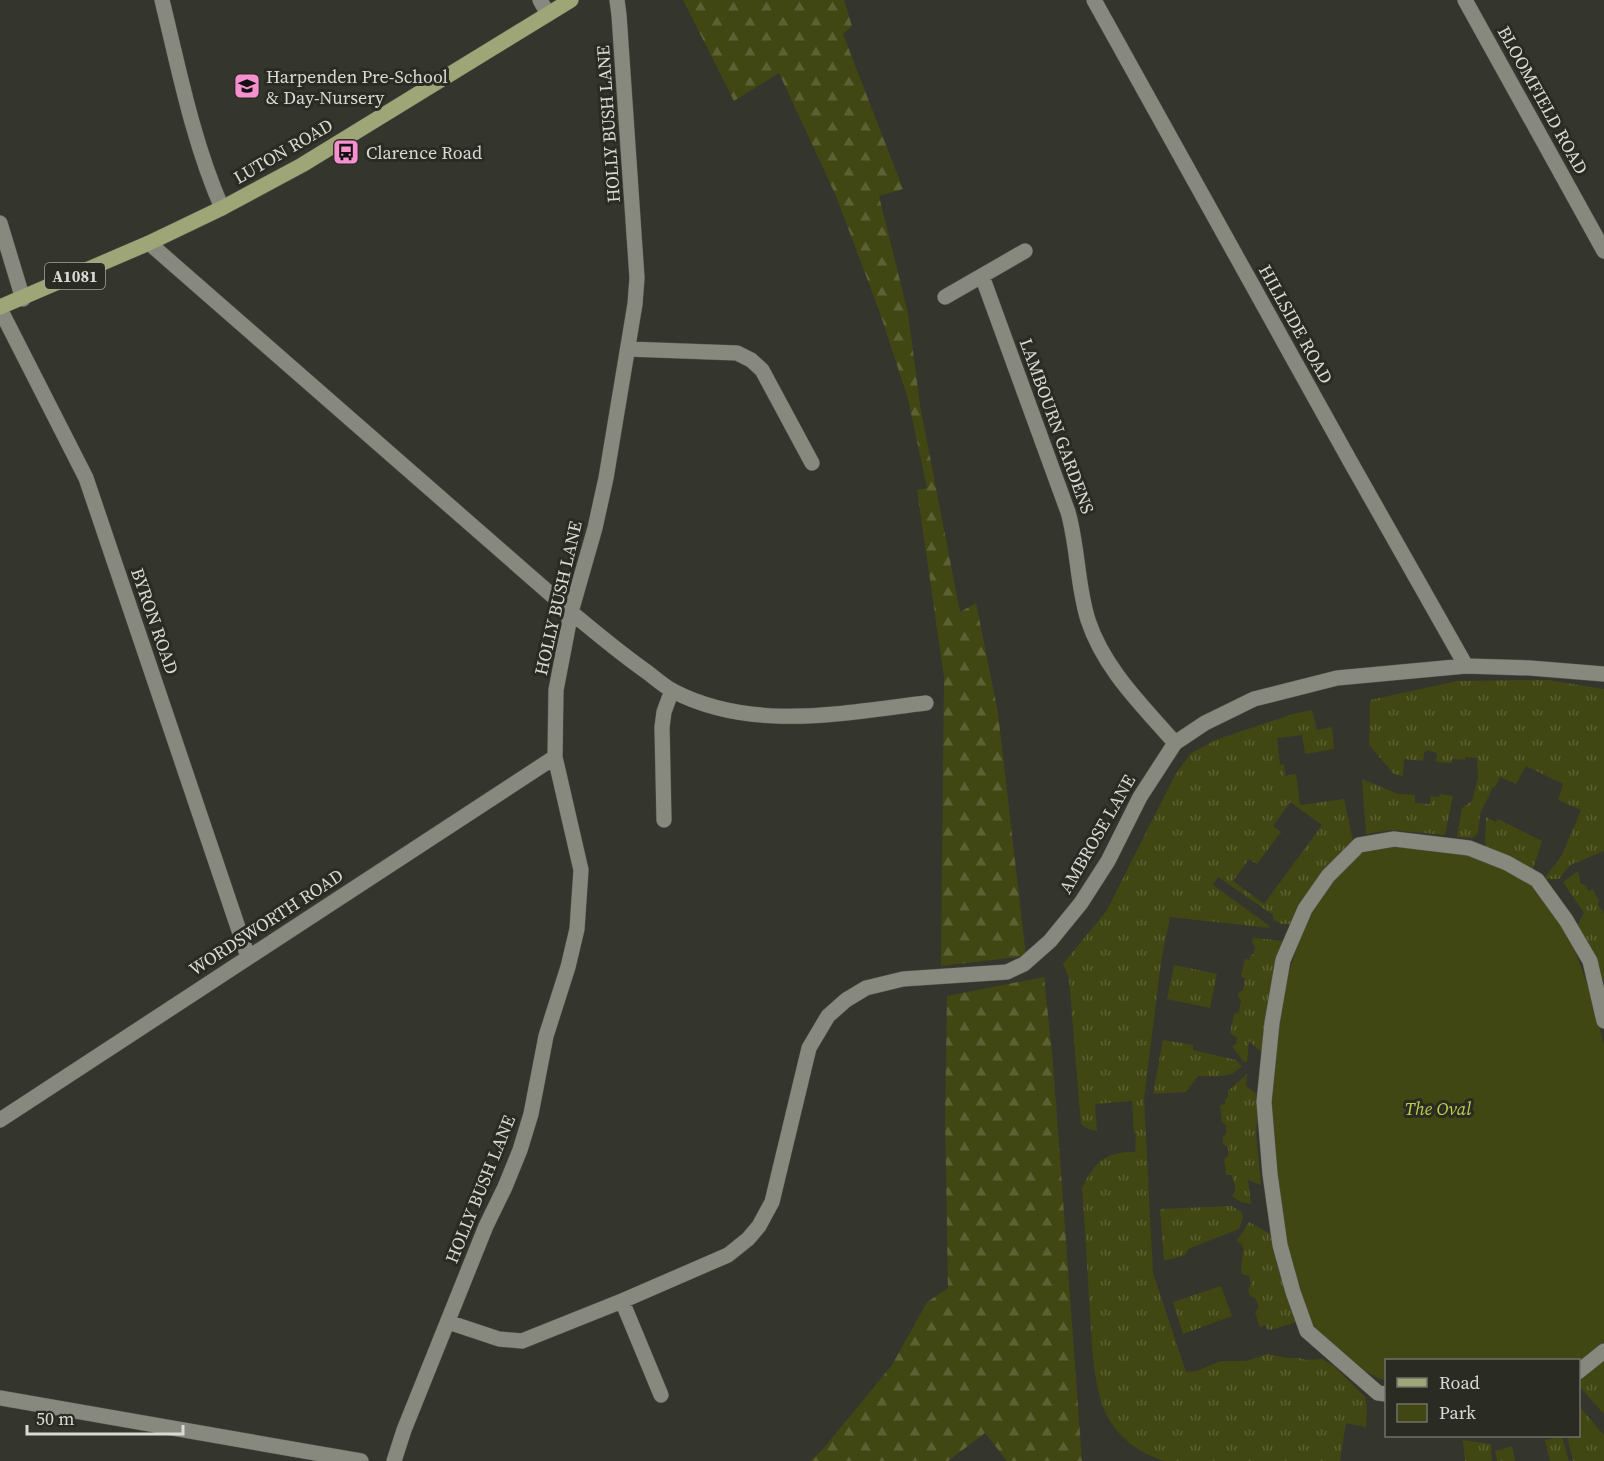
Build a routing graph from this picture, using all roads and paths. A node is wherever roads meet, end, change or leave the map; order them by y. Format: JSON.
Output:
{"nodes":[{"id":1,"x":162,"y":0,"type":"edge"},
{"id":2,"x":540,"y":0,"type":"edge"},
{"id":3,"x":571,"y":0,"type":"edge"},
{"id":4,"x":616,"y":0,"type":"edge"},
{"id":5,"x":1094,"y":0,"type":"edge"},
{"id":6,"x":1464,"y":0,"type":"edge"},
{"id":7,"x":548,"y":14,"type":"junction"},
{"id":8,"x":222,"y":208,"type":"junction"},
{"id":9,"x":0,"y":224,"type":"edge"},
{"id":10,"x":149,"y":243,"type":"junction"},
{"id":11,"x":1025,"y":251,"type":"dead end"},
{"id":12,"x":1604,"y":251,"type":"edge"},
{"id":13,"x":982,"y":276,"type":"junction"},
{"id":14,"x":945,"y":297,"type":"dead end"},
{"id":15,"x":23,"y":299,"type":"junction"},
{"id":16,"x":0,"y":308,"type":"edge"},
{"id":17,"x":628,"y":349,"type":"junction"},
{"id":18,"x":812,"y":463,"type":"dead end"},
{"id":19,"x":571,"y":612,"type":"junction"},
{"id":20,"x":1466,"y":666,"type":"junction"},
{"id":21,"x":1604,"y":674,"type":"edge"},
{"id":22,"x":672,"y":690,"type":"junction"},
{"id":23,"x":926,"y":703,"type":"dead end"},
{"id":24,"x":1175,"y":743,"type":"junction"},
{"id":25,"x":555,"y":757,"type":"junction"},
{"id":26,"x":664,"y":820,"type":"dead end"},
{"id":27,"x":248,"y":957,"type":"junction"},
{"id":28,"x":1604,"y":1021,"type":"edge"},
{"id":29,"x":0,"y":1120,"type":"edge"},
{"id":30,"x":622,"y":1301,"type":"junction"},
{"id":31,"x":448,"y":1322,"type":"junction"},
{"id":32,"x":1604,"y":1351,"type":"edge"},
{"id":33,"x":1580,"y":1370,"type":"edge"},
{"id":34,"x":1382,"y":1394,"type":"edge"},
{"id":35,"x":662,"y":1395,"type":"dead end"},
{"id":36,"x":0,"y":1398,"type":"edge"},
{"id":37,"x":360,"y":1461,"type":"edge"},
{"id":38,"x":394,"y":1461,"type":"edge"}],
"edges":[{"from":1,"to":8,"type":"street"},
{"from":2,"to":7,"type":"street"},
{"from":3,"to":7,"type":"main road","name":"LUTON ROAD","number":"A1081"},
{"from":4,"to":17,"type":"street","name":"HOLLY BUSH LANE"},
{"from":5,"to":20,"type":"street","name":"HILLSIDE ROAD"},
{"from":6,"to":12,"type":"street","name":"BLOOMFIELD ROAD"},
{"from":7,"to":8,"type":"main road","name":"LUTON ROAD","number":"A1081"},
{"from":8,"to":10,"type":"main road","name":"LUTON ROAD","number":"A1081"},
{"from":9,"to":15,"type":"street"},
{"from":10,"to":15,"type":"main road","name":"LUTON ROAD","number":"A1081"},
{"from":10,"to":19,"type":"street"},
{"from":11,"to":13,"type":"street"},
{"from":13,"to":14,"type":"street"},
{"from":13,"to":24,"type":"street","name":"LAMBOURN GARDENS"},
{"from":15,"to":16,"type":"main road","name":"LUTON ROAD","number":"A1081"},
{"from":16,"to":27,"type":"street","name":"BYRON ROAD"},
{"from":17,"to":18,"type":"street"},
{"from":17,"to":19,"type":"street","name":"HOLLY BUSH LANE"},
{"from":19,"to":22,"type":"street"},
{"from":19,"to":25,"type":"street","name":"HOLLY BUSH LANE"},
{"from":20,"to":21,"type":"street","name":"AMBROSE LANE"},
{"from":20,"to":24,"type":"street","name":"AMBROSE LANE"},
{"from":22,"to":23,"type":"street"},
{"from":22,"to":26,"type":"street"},
{"from":24,"to":30,"type":"street","name":"AMBROSE LANE"},
{"from":25,"to":27,"type":"street","name":"WORDSWORTH ROAD"},
{"from":25,"to":31,"type":"street","name":"HOLLY BUSH LANE"},
{"from":27,"to":29,"type":"street","name":"WORDSWORTH ROAD"},
{"from":28,"to":34,"type":"street"},
{"from":30,"to":31,"type":"street","name":"AMBROSE LANE"},
{"from":30,"to":35,"type":"street"},
{"from":31,"to":38,"type":"street","name":"HOLLY BUSH LANE"},
{"from":32,"to":33,"type":"street"},
{"from":36,"to":37,"type":"street"}]}
